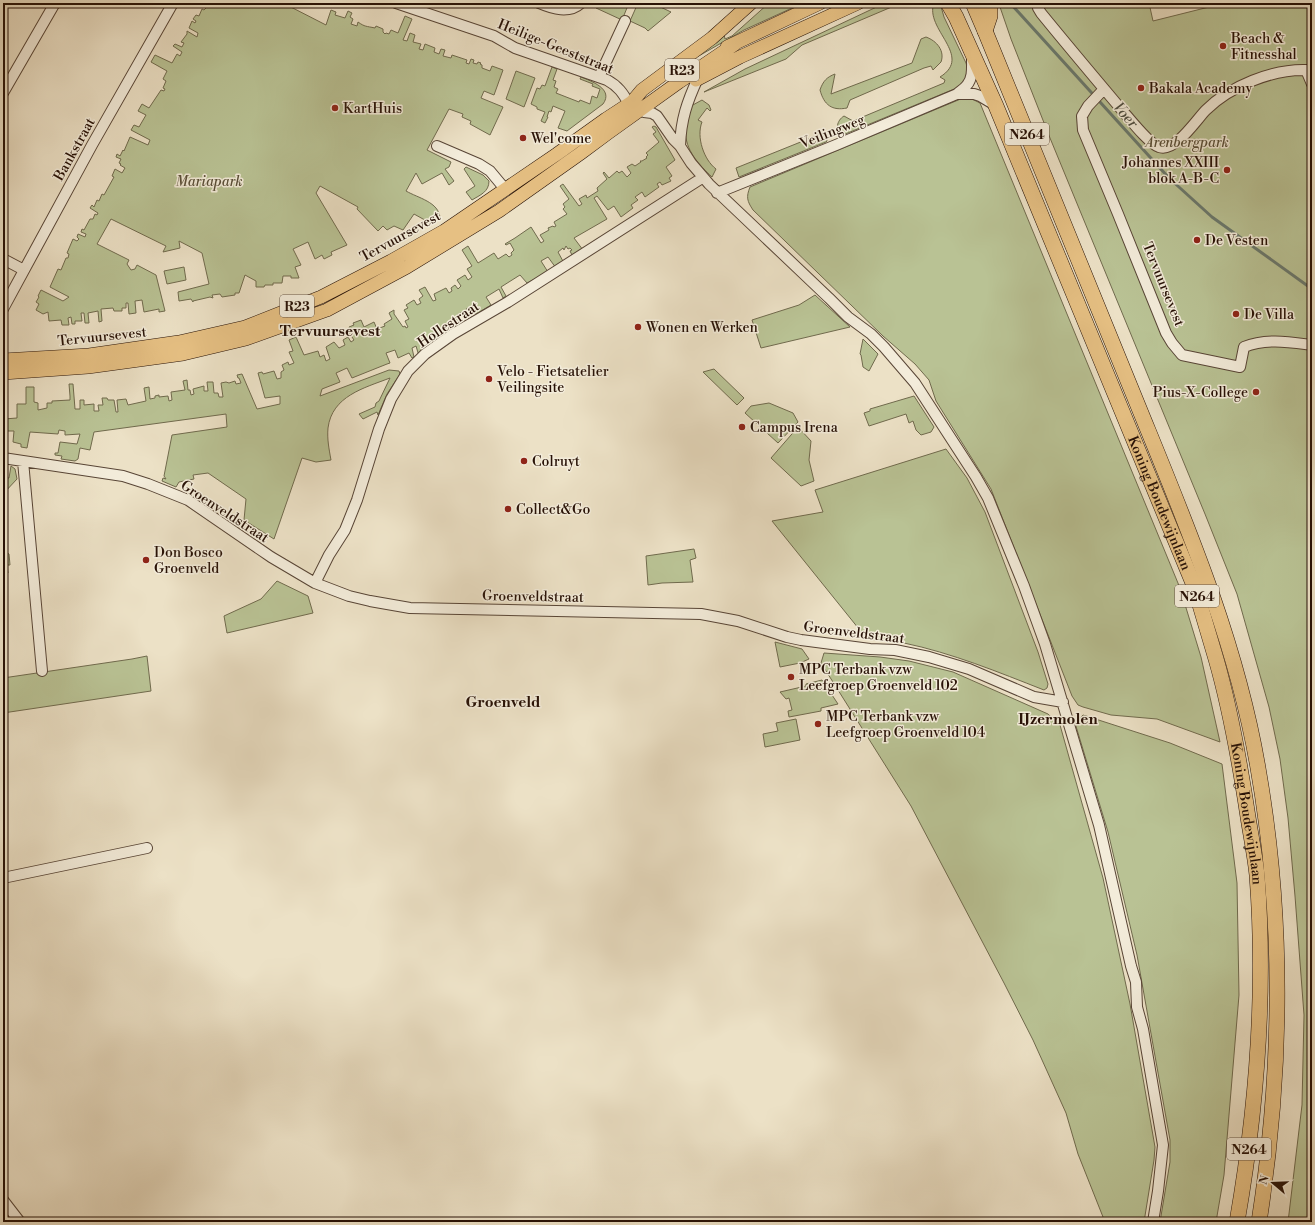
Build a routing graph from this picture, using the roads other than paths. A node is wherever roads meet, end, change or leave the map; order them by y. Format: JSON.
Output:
{"nodes":[{"id":1,"x":55,"y":3,"type":"edge"},
{"id":2,"x":173,"y":3,"type":"edge"},
{"id":3,"x":396,"y":3,"type":"edge"},
{"id":4,"x":539,"y":3,"type":"edge"},
{"id":5,"x":581,"y":3,"type":"edge"},
{"id":6,"x":751,"y":3,"type":"edge"},
{"id":7,"x":820,"y":3,"type":"edge"},
{"id":8,"x":858,"y":3,"type":"edge"},
{"id":9,"x":948,"y":3,"type":"edge"},
{"id":10,"x":973,"y":3,"type":"edge"},
{"id":11,"x":990,"y":3,"type":"edge"},
{"id":12,"x":1038,"y":3,"type":"edge"},
{"id":13,"x":625,"y":21,"type":"dead end"},
{"id":14,"x":985,"y":31,"type":"junction"},
{"id":15,"x":735,"y":44,"type":"junction"},
{"id":16,"x":972,"y":51,"type":"junction"},
{"id":17,"x":598,"y":77,"type":"junction"},
{"id":18,"x":698,"y":78,"type":"junction"},
{"id":19,"x":1312,"y":84,"type":"edge"},
{"id":20,"x":1102,"y":91,"type":"junction"},
{"id":21,"x":3,"y":93,"type":"edge"},
{"id":22,"x":956,"y":94,"type":"junction"},
{"id":23,"x":631,"y":103,"type":"junction"},
{"id":24,"x":996,"y":106,"type":"junction"},
{"id":25,"x":644,"y":112,"type":"junction"},
{"id":26,"x":608,"y":133,"type":"junction"},
{"id":27,"x":437,"y":146,"type":"dead end"},
{"id":28,"x":680,"y":146,"type":"junction"},
{"id":29,"x":702,"y":178,"type":"junction"},
{"id":30,"x":505,"y":189,"type":"junction"},
{"id":31,"x":717,"y":193,"type":"junction"},
{"id":32,"x":3,"y":259,"type":"edge"},
{"id":33,"x":24,"y":270,"type":"junction"},
{"id":34,"x":3,"y":309,"type":"edge"},
{"id":35,"x":1312,"y":345,"type":"edge"},
{"id":36,"x":3,"y":360,"type":"edge"},
{"id":37,"x":3,"y":374,"type":"edge"},
{"id":38,"x":3,"y":458,"type":"edge"},
{"id":39,"x":23,"y":461,"type":"junction"},
{"id":40,"x":315,"y":583,"type":"junction"},
{"id":41,"x":42,"y":670,"type":"dead end"},
{"id":42,"x":1063,"y":702,"type":"junction"},
{"id":43,"x":147,"y":848,"type":"dead end"},
{"id":44,"x":3,"y":878,"type":"edge"},
{"id":45,"x":3,"y":1200,"type":"edge"},
{"id":46,"x":20,"y":1222,"type":"edge"},
{"id":47,"x":1153,"y":1222,"type":"edge"},
{"id":48,"x":1237,"y":1222,"type":"edge"},
{"id":49,"x":1259,"y":1222,"type":"edge"}],
"edges":[{"from":1,"to":21,"type":"street"},
{"from":2,"to":33,"type":"street","name":"Bankstraat"},
{"from":3,"to":17,"type":"street","name":"Heilige-Geeststraat"},
{"from":4,"to":5,"type":"street"},
{"from":6,"to":23,"type":"main road","name":"Tervuursevest","number":"R23"},
{"from":7,"to":15,"type":"main road","number":"R23"},
{"from":8,"to":18,"type":"main road","name":"Tervuursevest","number":"R23"},
{"from":9,"to":16,"type":"highway","name":"Koning Boudewijnlaan","number":"N264"},
{"from":10,"to":14,"type":"highway","name":"Koning Boudewijnlaan","number":"N264"},
{"from":11,"to":14,"type":"highway"},
{"from":12,"to":20,"type":"street"},
{"from":13,"to":17,"type":"street"},
{"from":14,"to":49,"type":"highway","name":"Koning Boudewijnlaan","number":"N264"},
{"from":15,"to":23,"type":"main road","number":"R23"},
{"from":15,"to":26,"type":"main road","name":"Tervuursevest","number":"R23"},
{"from":16,"to":22,"type":"street","name":"Veilingweg"},
{"from":16,"to":24,"type":"highway","name":"Koning Boudewijnlaan","number":"N264"},
{"from":17,"to":23,"type":"street","name":"Heilige-Geeststraat"},
{"from":18,"to":25,"type":"main road","name":"Tervuursevest","number":"R23"},
{"from":18,"to":28,"type":"street"},
{"from":19,"to":20,"type":"street"},
{"from":20,"to":35,"type":"street","name":"Tervuursevest"},
{"from":22,"to":24,"type":"street","name":"Veilingweg"},
{"from":22,"to":31,"type":"street","name":"Veilingweg"},
{"from":23,"to":30,"type":"main road","name":"Tervuursevest","number":"R23"},
{"from":24,"to":48,"type":"highway","name":"Koning Boudewijnlaan","number":"N264"},
{"from":25,"to":26,"type":"main road","name":"Tervuursevest","number":"R23"},
{"from":25,"to":28,"type":"street"},
{"from":26,"to":37,"type":"main road","name":"Tervuursevest","number":"R23"},
{"from":27,"to":30,"type":"street"},
{"from":28,"to":29,"type":"street"},
{"from":29,"to":31,"type":"street"},
{"from":29,"to":40,"type":"street","name":"Hollestraat"},
{"from":30,"to":36,"type":"main road","name":"Tervuursevest","number":"R23"},
{"from":31,"to":42,"type":"street"},
{"from":32,"to":33,"type":"street"},
{"from":33,"to":34,"type":"street","name":"Bankstraat"},
{"from":38,"to":39,"type":"street","name":"Groenveldstraat"},
{"from":39,"to":40,"type":"street","name":"Groenveldstraat"},
{"from":39,"to":41,"type":"street"},
{"from":40,"to":42,"type":"street","name":"Groenveldstraat"},
{"from":42,"to":47,"type":"street"},
{"from":43,"to":44,"type":"street"},
{"from":45,"to":46,"type":"street"}]}
